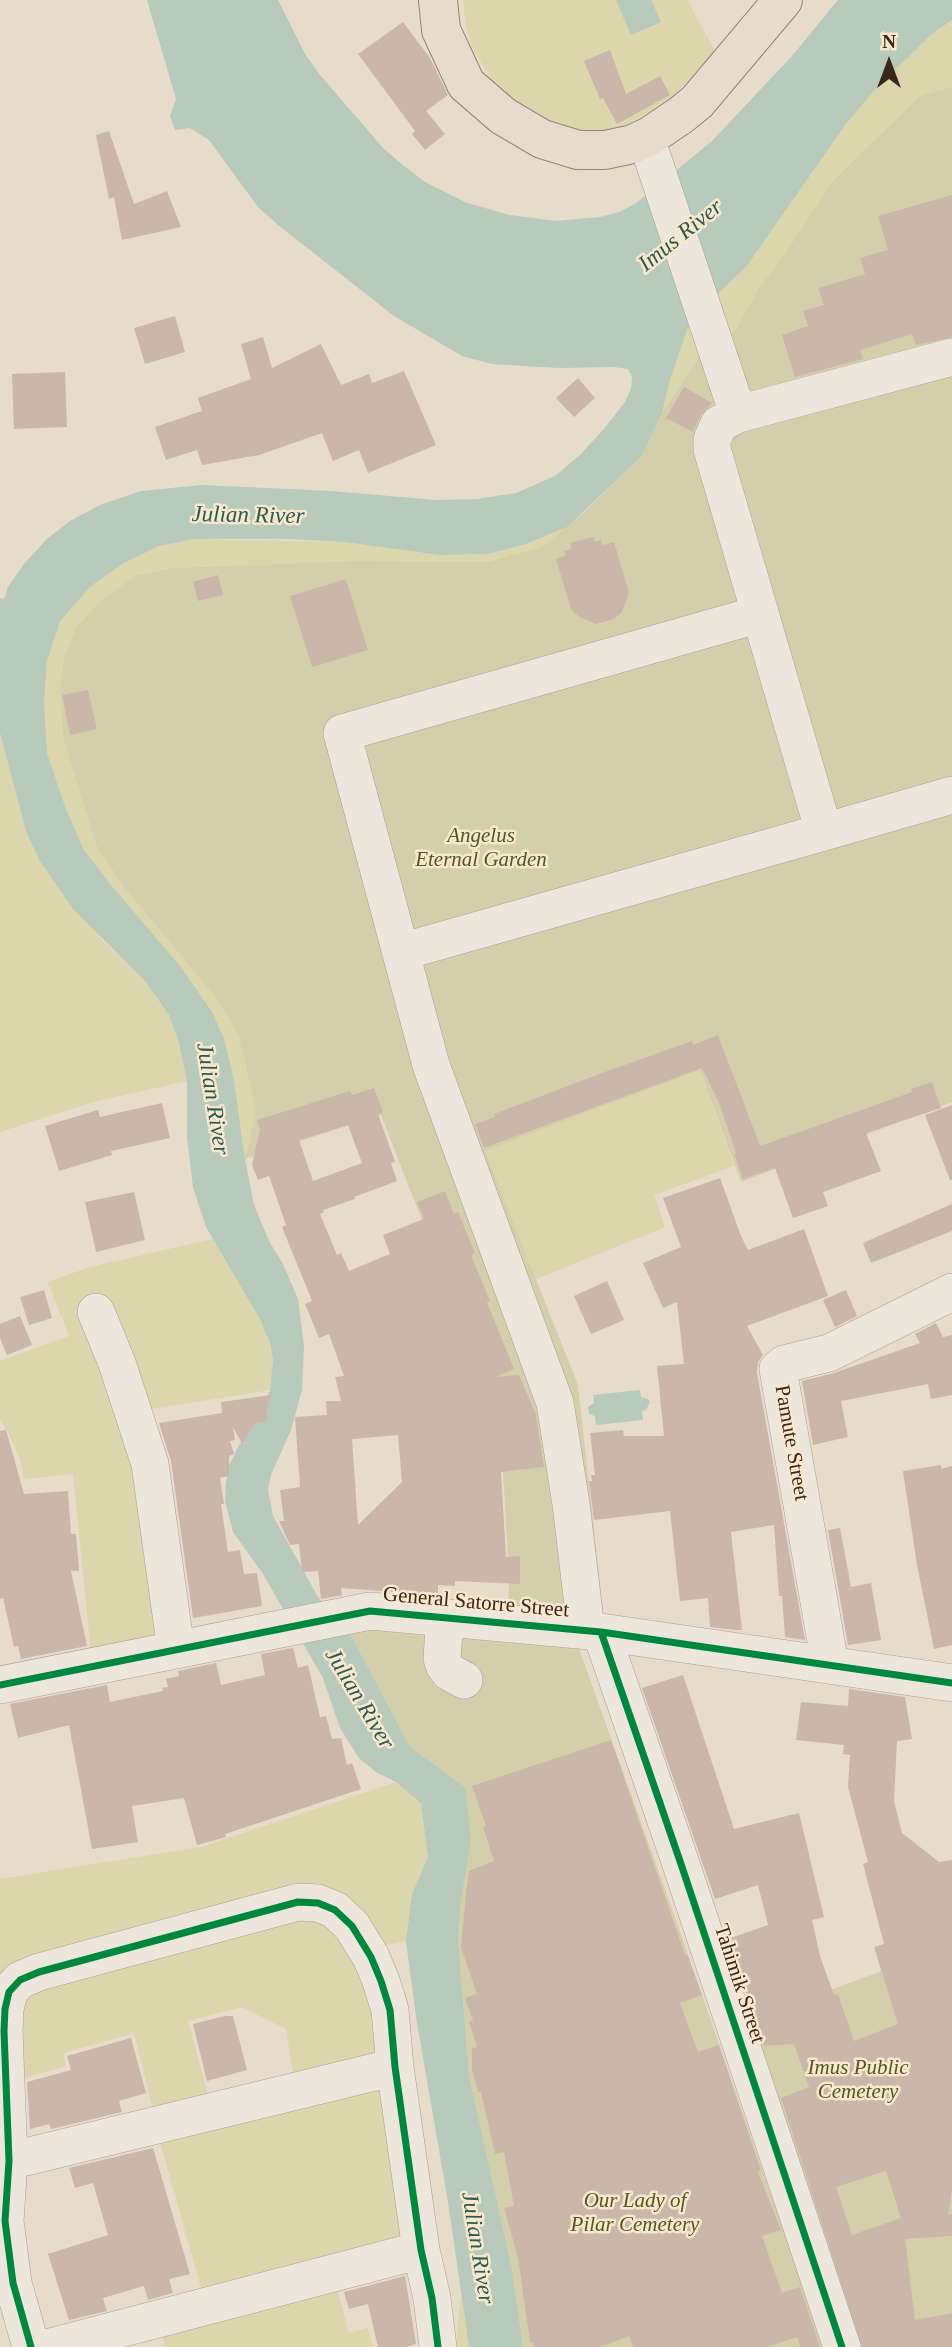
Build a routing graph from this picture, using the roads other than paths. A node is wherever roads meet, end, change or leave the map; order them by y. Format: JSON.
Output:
{"nodes":[{"id":1,"x":438,"y":0,"type":"edge"},
{"id":2,"x":783,"y":0,"type":"edge"},
{"id":3,"x":652,"y":156,"type":"dead end"},
{"id":4,"x":952,"y":356,"type":"edge"},
{"id":5,"x":738,"y":414,"type":"junction"},
{"id":6,"x":760,"y":614,"type":"junction"},
{"id":7,"x":952,"y":795,"type":"edge"},
{"id":8,"x":824,"y":832,"type":"junction"},
{"id":9,"x":401,"y":952,"type":"junction"},
{"id":10,"x":952,"y":1292,"type":"edge"},
{"id":11,"x":96,"y":1312,"type":"dead end"},
{"id":12,"x":445,"y":1618,"type":"junction"},
{"id":13,"x":593,"y":1631,"type":"junction"},
{"id":14,"x":176,"y":1650,"type":"junction"},
{"id":15,"x":830,"y":1664,"type":"junction"},
{"id":16,"x":464,"y":1680,"type":"dead end"},
{"id":17,"x":952,"y":1682,"type":"edge"},
{"id":18,"x":0,"y":1685,"type":"edge"},
{"id":19,"x":395,"y":2067,"type":"junction"},
{"id":20,"x":9,"y":2161,"type":"junction"},
{"id":21,"x":421,"y":2250,"type":"junction"},
{"id":22,"x":31,"y":2347,"type":"edge"},
{"id":23,"x":51,"y":2347,"type":"edge"},
{"id":24,"x":438,"y":2347,"type":"edge"},
{"id":25,"x":842,"y":2347,"type":"edge"}],
"edges":[{"from":1,"to":2,"type":"main road"},
{"from":3,"to":5,"type":"street"},
{"from":4,"to":5,"type":"street"},
{"from":5,"to":6,"type":"street"},
{"from":6,"to":8,"type":"street"},
{"from":6,"to":9,"type":"street","name":"Tahimik Street"},
{"from":7,"to":8,"type":"street"},
{"from":8,"to":9,"type":"street"},
{"from":9,"to":13,"type":"street","name":"Tahimik Street"},
{"from":10,"to":15,"type":"street","name":"Pamute Street"},
{"from":11,"to":14,"type":"street"},
{"from":12,"to":13,"type":"street","name":"General Satorre Street"},
{"from":12,"to":14,"type":"street","name":"General Satorre Street"},
{"from":12,"to":16,"type":"street"},
{"from":13,"to":15,"type":"street","name":"General Satorre Street"},
{"from":13,"to":25,"type":"street","name":"Tahimik Street"},
{"from":14,"to":18,"type":"street","name":"General Satorre Street"},
{"from":15,"to":17,"type":"street","name":"General Satorre Street"},
{"from":19,"to":20,"type":"street"},
{"from":19,"to":20,"type":"street"},
{"from":19,"to":21,"type":"street"},
{"from":20,"to":22,"type":"street"},
{"from":21,"to":23,"type":"street"},
{"from":21,"to":24,"type":"street"}]}
